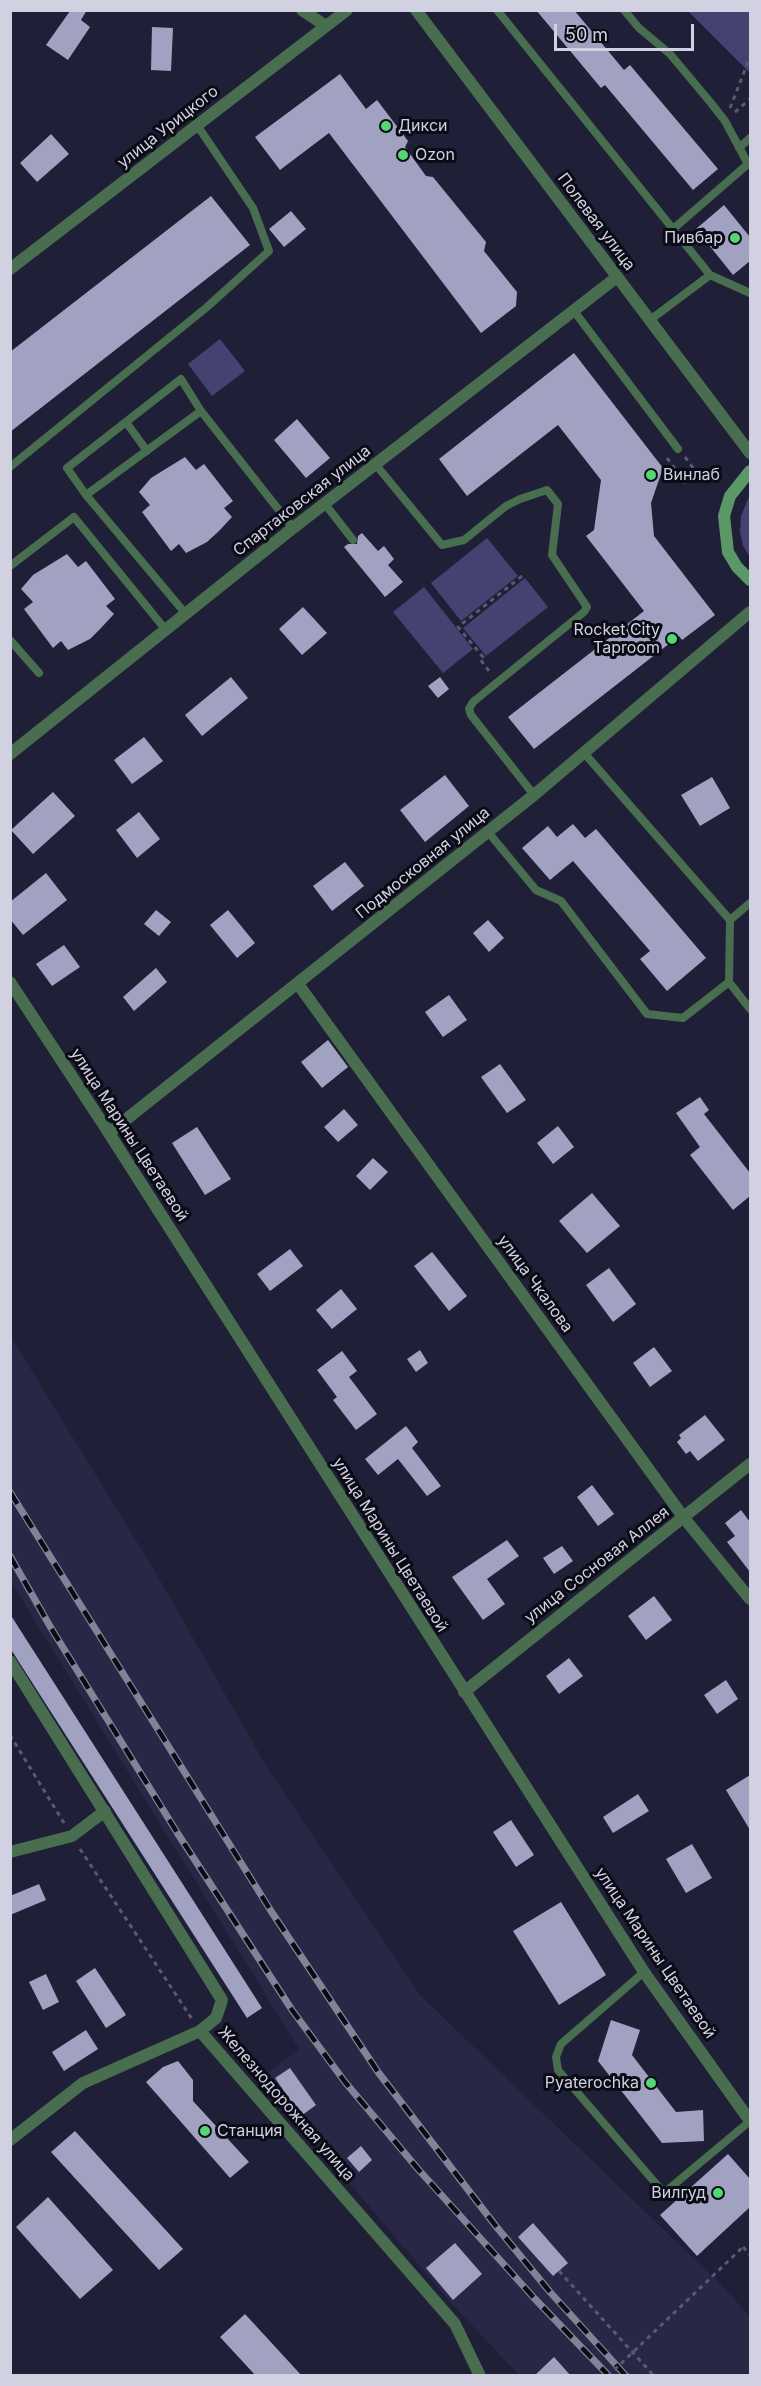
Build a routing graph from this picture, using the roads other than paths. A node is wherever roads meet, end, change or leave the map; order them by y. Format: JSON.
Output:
{"nodes":[{"id":1,"x":302,"y":10,"type":"edge"},
{"id":2,"x":346,"y":10,"type":"edge"},
{"id":3,"x":416,"y":10,"type":"edge"},
{"id":4,"x":497,"y":10,"type":"edge"},
{"id":5,"x":624,"y":10,"type":"edge"},
{"id":6,"x":326,"y":26,"type":"junction"},
{"id":7,"x":197,"y":125,"type":"junction"},
{"id":8,"x":750,"y":138,"type":"edge"},
{"id":9,"x":739,"y":148,"type":"junction"},
{"id":10,"x":749,"y":165,"type":"edge"},
{"id":11,"x":673,"y":229,"type":"junction"},
{"id":12,"x":10,"y":269,"type":"edge"},
{"id":13,"x":710,"y":275,"type":"junction"},
{"id":14,"x":617,"y":277,"type":"junction"},
{"id":15,"x":750,"y":293,"type":"edge"},
{"id":16,"x":574,"y":311,"type":"junction"},
{"id":17,"x":650,"y":320,"type":"junction"},
{"id":18,"x":201,"y":411,"type":"junction"},
{"id":19,"x":126,"y":422,"type":"junction"},
{"id":20,"x":678,"y":448,"type":"road end"},
{"id":21,"x":147,"y":451,"type":"junction"},
{"id":22,"x":750,"y":453,"type":"edge"},
{"id":23,"x":376,"y":465,"type":"junction"},
{"id":24,"x":10,"y":467,"type":"edge"},
{"id":25,"x":750,"y":471,"type":"edge"},
{"id":26,"x":86,"y":495,"type":"junction"},
{"id":27,"x":325,"y":504,"type":"junction"},
{"id":28,"x":293,"y":528,"type":"junction"},
{"id":29,"x":353,"y":540,"type":"dead end"},
{"id":30,"x":10,"y":566,"type":"edge"},
{"id":31,"x":750,"y":580,"type":"edge"},
{"id":32,"x":750,"y":612,"type":"edge"},
{"id":33,"x":185,"y":613,"type":"junction"},
{"id":34,"x":165,"y":629,"type":"junction"},
{"id":35,"x":10,"y":640,"type":"edge"},
{"id":36,"x":39,"y":673,"type":"dead end"},
{"id":37,"x":10,"y":754,"type":"edge"},
{"id":38,"x":585,"y":754,"type":"junction"},
{"id":39,"x":534,"y":795,"type":"junction"},
{"id":40,"x":488,"y":832,"type":"junction"},
{"id":41,"x":750,"y":903,"type":"edge"},
{"id":42,"x":730,"y":920,"type":"junction"},
{"id":43,"x":10,"y":982,"type":"edge"},
{"id":44,"x":729,"y":982,"type":"junction"},
{"id":45,"x":298,"y":984,"type":"junction"},
{"id":46,"x":750,"y":1009,"type":"edge"},
{"id":47,"x":109,"y":1133,"type":"junction"},
{"id":48,"x":750,"y":1464,"type":"edge"},
{"id":49,"x":684,"y":1518,"type":"junction"},
{"id":50,"x":750,"y":1599,"type":"edge"},
{"id":51,"x":10,"y":1661,"type":"edge"},
{"id":52,"x":464,"y":1692,"type":"junction"},
{"id":53,"x":105,"y":1812,"type":"junction"},
{"id":54,"x":10,"y":1852,"type":"edge"},
{"id":55,"x":644,"y":1972,"type":"junction"},
{"id":56,"x":200,"y":2031,"type":"junction"},
{"id":57,"x":750,"y":2121,"type":"edge"},
{"id":58,"x":10,"y":2140,"type":"edge"},
{"id":59,"x":480,"y":2376,"type":"edge"}],
"edges":[{"from":1,"to":6,"type":"street"},
{"from":2,"to":6,"type":"street","name":"улица Урицкого"},
{"from":3,"to":14,"type":"street","name":"Полевая улица"},
{"from":4,"to":11,"type":"lane"},
{"from":5,"to":9,"type":"lane"},
{"from":6,"to":7,"type":"street","name":"улица Урицкого"},
{"from":7,"to":12,"type":"street","name":"улица Урицкого"},
{"from":7,"to":24,"type":"lane"},
{"from":8,"to":9,"type":"lane"},
{"from":9,"to":10,"type":"lane"},
{"from":10,"to":11,"type":"lane"},
{"from":11,"to":13,"type":"lane"},
{"from":13,"to":15,"type":"lane"},
{"from":13,"to":17,"type":"lane"},
{"from":14,"to":16,"type":"street","name":"Спартаковская улица"},
{"from":14,"to":17,"type":"street","name":"Полевая улица"},
{"from":16,"to":20,"type":"lane"},
{"from":16,"to":23,"type":"street","name":"Спартаковская улица"},
{"from":17,"to":22,"type":"street","name":"Полевая улица"},
{"from":18,"to":19,"type":"lane"},
{"from":18,"to":21,"type":"lane"},
{"from":18,"to":28,"type":"lane"},
{"from":19,"to":21,"type":"lane"},
{"from":19,"to":26,"type":"lane"},
{"from":21,"to":26,"type":"lane"},
{"from":23,"to":27,"type":"street","name":"Спартаковская улица"},
{"from":23,"to":39,"type":"lane"},
{"from":25,"to":31,"type":"main road"},
{"from":26,"to":33,"type":"lane"},
{"from":27,"to":28,"type":"street","name":"Спартаковская улица"},
{"from":27,"to":29,"type":"lane"},
{"from":28,"to":33,"type":"street","name":"Спартаковская улица"},
{"from":30,"to":34,"type":"lane"},
{"from":32,"to":38,"type":"street","name":"Подмосковная улица"},
{"from":33,"to":34,"type":"street","name":"Спартаковская улица"},
{"from":34,"to":37,"type":"street","name":"Спартаковская улица"},
{"from":35,"to":36,"type":"lane"},
{"from":38,"to":39,"type":"street","name":"Подмосковная улица"},
{"from":38,"to":42,"type":"lane"},
{"from":39,"to":40,"type":"street","name":"Подмосковная улица"},
{"from":40,"to":44,"type":"lane"},
{"from":40,"to":45,"type":"street","name":"Подмосковная улица"},
{"from":41,"to":42,"type":"lane"},
{"from":42,"to":44,"type":"lane"},
{"from":43,"to":47,"type":"street","name":"улица Марины Цветаевой"},
{"from":44,"to":46,"type":"lane"},
{"from":45,"to":47,"type":"street","name":"Подмосковная улица"},
{"from":45,"to":49,"type":"street","name":"улица Чкалова"},
{"from":47,"to":52,"type":"street","name":"улица Марины Цветаевой"},
{"from":48,"to":49,"type":"street","name":"улица Сосновая Аллея"},
{"from":49,"to":50,"type":"street","name":"улица Чкалова"},
{"from":49,"to":52,"type":"street","name":"улица Сосновая Аллея"},
{"from":51,"to":53,"type":"street","name":"Железнодорожная улица"},
{"from":52,"to":55,"type":"street","name":"улица Марины Цветаевой"},
{"from":53,"to":54,"type":"street"},
{"from":53,"to":56,"type":"street","name":"Железнодорожная улица"},
{"from":55,"to":57,"type":"street","name":"улица Марины Цветаевой"},
{"from":55,"to":57,"type":"lane"},
{"from":56,"to":58,"type":"street"},
{"from":56,"to":59,"type":"street","name":"Железнодорожная улица"}]}
